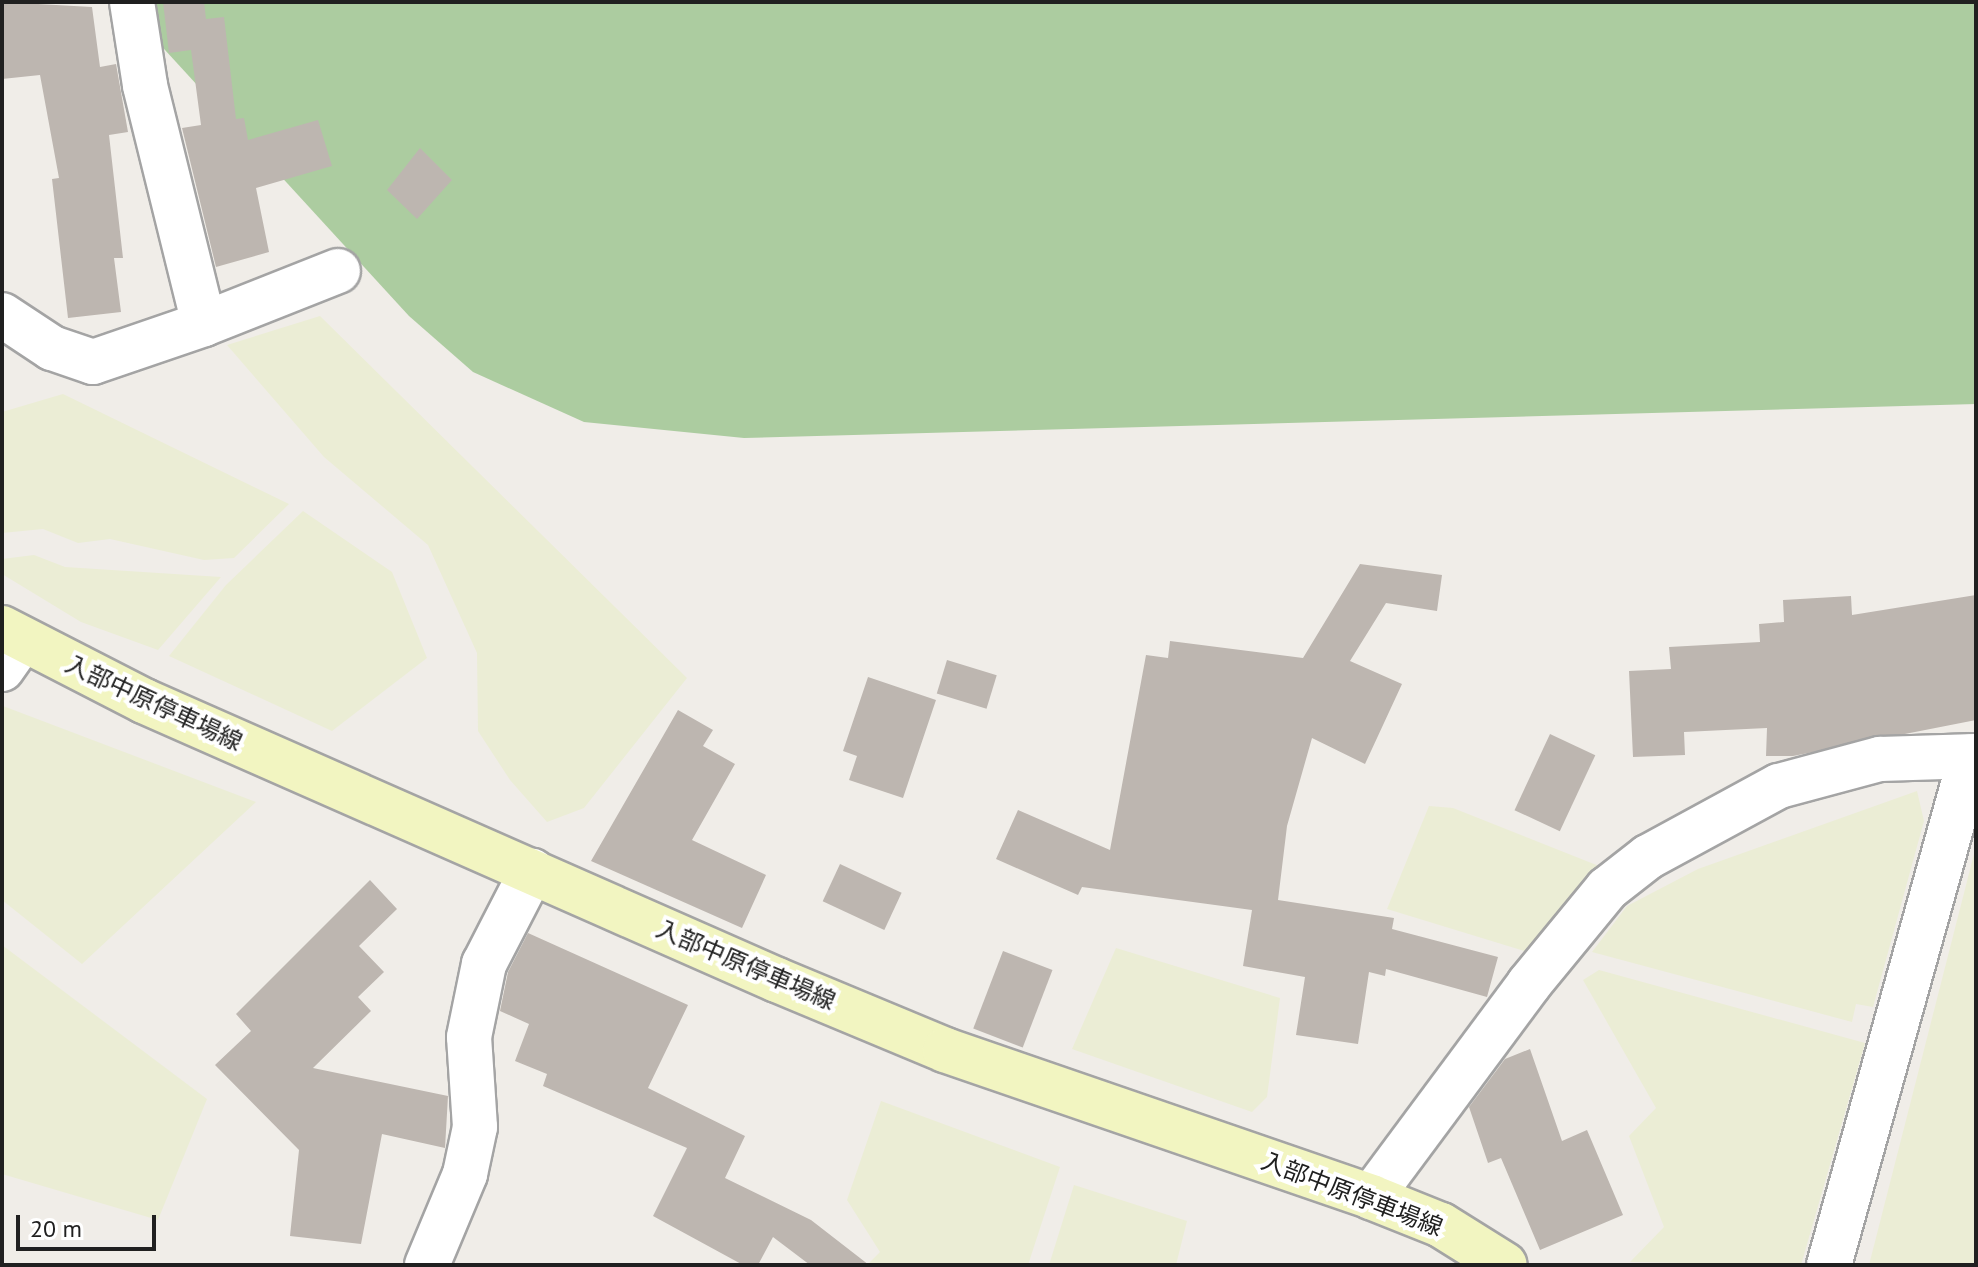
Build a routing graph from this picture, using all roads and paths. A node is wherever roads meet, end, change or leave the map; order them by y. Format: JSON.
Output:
{"nodes":[{"id":1,"x":132,"y":2,"type":"edge"},
{"id":2,"x":338,"y":271,"type":"dead end"},
{"id":3,"x":2,"y":315,"type":"edge"},
{"id":4,"x":204,"y":324,"type":"junction"},
{"id":5,"x":8,"y":646,"type":"edge"},
{"id":6,"x":1974,"y":756,"type":"edge"},
{"id":7,"x":532,"y":871,"type":"junction"},
{"id":8,"x":1371,"y":1197,"type":"junction"},
{"id":9,"x":427,"y":1265,"type":"edge"},
{"id":10,"x":1505,"y":1265,"type":"edge"},
{"id":11,"x":1829,"y":1265,"type":"edge"}],
"edges":[{"from":1,"to":4,"type":"street"},
{"from":2,"to":4,"type":"street"},
{"from":3,"to":4,"type":"street"},
{"from":5,"to":7,"type":"main road","name":"入部中原停車場線"},
{"from":6,"to":8,"type":"street"},
{"from":6,"to":11,"type":"street"},
{"from":7,"to":8,"type":"main road","name":"入部中原停車場線"},
{"from":7,"to":9,"type":"street"},
{"from":8,"to":10,"type":"main road","name":"入部中原停車場線"}]}
